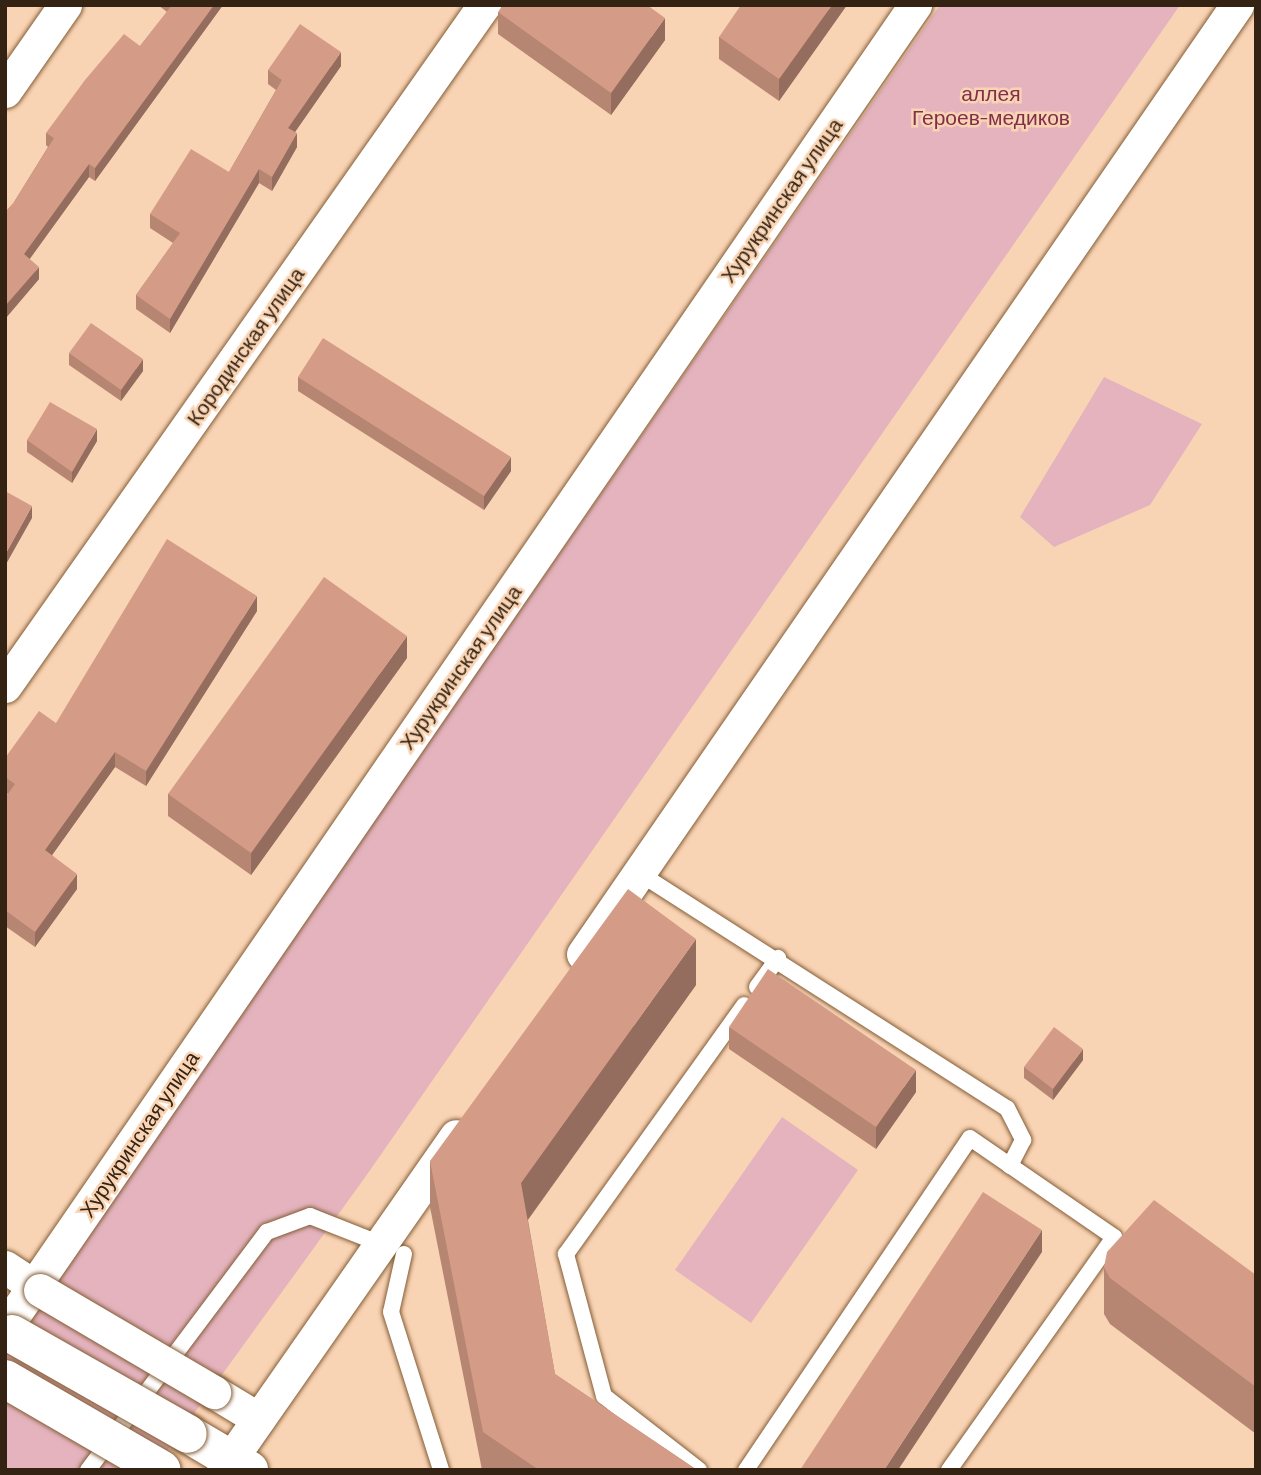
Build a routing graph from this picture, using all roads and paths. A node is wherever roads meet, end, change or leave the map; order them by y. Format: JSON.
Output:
{"nodes":[{"id":1,"x":65,"y":5,"type":"edge"},
{"id":2,"x":484,"y":5,"type":"edge"},
{"id":3,"x":915,"y":5,"type":"edge"},
{"id":4,"x":1237,"y":5,"type":"edge"},
{"id":5,"x":5,"y":90,"type":"edge"},
{"id":6,"x":5,"y":686,"type":"edge"},
{"id":7,"x":639,"y":873,"type":"junction"},
{"id":8,"x":778,"y":958,"type":"junction"},
{"id":9,"x":561,"y":985,"type":"edge"},
{"id":10,"x":475,"y":1109,"type":"edge"},
{"id":11,"x":1010,"y":1166,"type":"junction"},
{"id":12,"x":392,"y":1249,"type":"junction"},
{"id":13,"x":5,"y":1267,"type":"edge"},
{"id":14,"x":37,"y":1288,"type":"junction"},
{"id":15,"x":8,"y":1331,"type":"edge"},
{"id":16,"x":5,"y":1379,"type":"edge"},
{"id":17,"x":259,"y":1419,"type":"junction"},
{"id":18,"x":234,"y":1466,"type":"edge"},
{"id":19,"x":88,"y":1470,"type":"edge"},
{"id":20,"x":162,"y":1470,"type":"edge"},
{"id":21,"x":441,"y":1470,"type":"edge"},
{"id":22,"x":699,"y":1470,"type":"edge"},
{"id":23,"x":746,"y":1470,"type":"edge"},
{"id":24,"x":949,"y":1470,"type":"edge"}],
"edges":[{"from":1,"to":5,"type":"street"},
{"from":2,"to":6,"type":"street","name":"Кородинская улица"},
{"from":3,"to":14,"type":"street","name":"Хурукринская улица"},
{"from":4,"to":7,"type":"street"},
{"from":7,"to":8,"type":"lane"},
{"from":7,"to":9,"type":"street"},
{"from":8,"to":11,"type":"lane"},
{"from":8,"to":22,"type":"lane"},
{"from":10,"to":12,"type":"street"},
{"from":11,"to":23,"type":"lane"},
{"from":11,"to":24,"type":"lane"},
{"from":12,"to":17,"type":"street"},
{"from":12,"to":19,"type":"lane"},
{"from":12,"to":21,"type":"lane"},
{"from":13,"to":14,"type":"street"},
{"from":14,"to":15,"type":"street","name":"Хурукринская улица"},
{"from":14,"to":17,"type":"street","bridge":true},
{"from":15,"to":18,"type":"main road","bridge":true},
{"from":16,"to":20,"type":"main road","bridge":true},
{"from":17,"to":18,"type":"street"}]}
